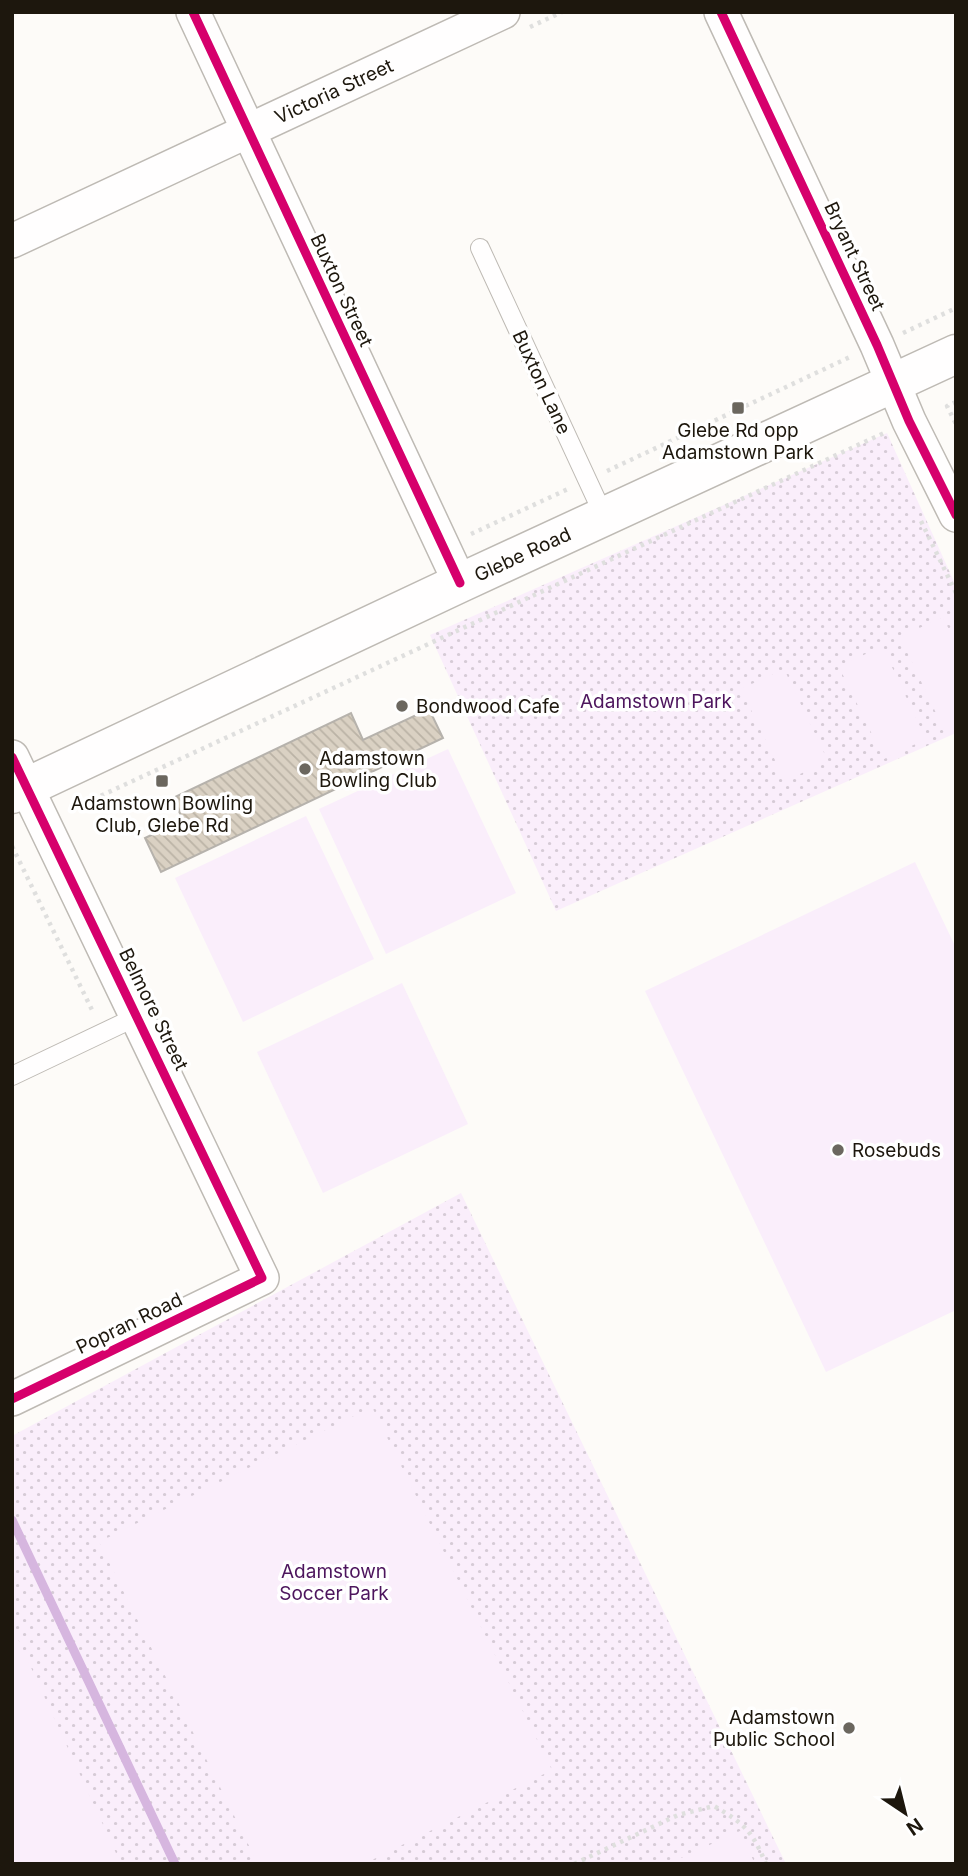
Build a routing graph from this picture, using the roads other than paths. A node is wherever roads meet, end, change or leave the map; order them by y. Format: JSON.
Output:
{"nodes":[{"id":1,"x":193,"y":12,"type":"edge"},
{"id":2,"x":503,"y":12,"type":"edge"},
{"id":3,"x":720,"y":12,"type":"edge"},
{"id":4,"x":249,"y":131,"type":"junction"},
{"id":5,"x":12,"y":241,"type":"edge"},
{"id":6,"x":480,"y":248,"type":"dead end"},
{"id":7,"x":956,"y":354,"type":"edge"},
{"id":8,"x":892,"y":384,"type":"junction"},
{"id":9,"x":956,"y":515,"type":"edge"},
{"id":10,"x":604,"y":516,"type":"junction"},
{"id":11,"x":460,"y":583,"type":"junction"},
{"id":12,"x":17,"y":780,"type":"edge"},
{"id":13,"x":138,"y":1016,"type":"junction"},
{"id":14,"x":12,"y":1076,"type":"edge"},
{"id":15,"x":262,"y":1278,"type":"joint"},
{"id":16,"x":12,"y":1399,"type":"edge"}],
"edges":[{"from":1,"to":4,"type":"street","name":"Buxton Street"},
{"from":2,"to":4,"type":"street","name":"Victoria Street"},
{"from":3,"to":8,"type":"street","name":"Bryant Street"},
{"from":4,"to":5,"type":"street","name":"Victoria Street"},
{"from":4,"to":11,"type":"street","name":"Buxton Street"},
{"from":6,"to":10,"type":"lane","name":"Buxton Lane"},
{"from":7,"to":8,"type":"main road","name":"Glebe Road"},
{"from":8,"to":9,"type":"street","name":"Bryant Street"},
{"from":8,"to":10,"type":"main road","name":"Glebe Road"},
{"from":10,"to":11,"type":"main road","name":"Glebe Road"},
{"from":11,"to":12,"type":"main road","name":"Glebe Road"},
{"from":12,"to":13,"type":"street","name":"Belmore Street"},
{"from":13,"to":14,"type":"lane"},
{"from":13,"to":15,"type":"street","name":"Belmore Street"},
{"from":15,"to":16,"type":"street","name":"Popran Road"}]}
